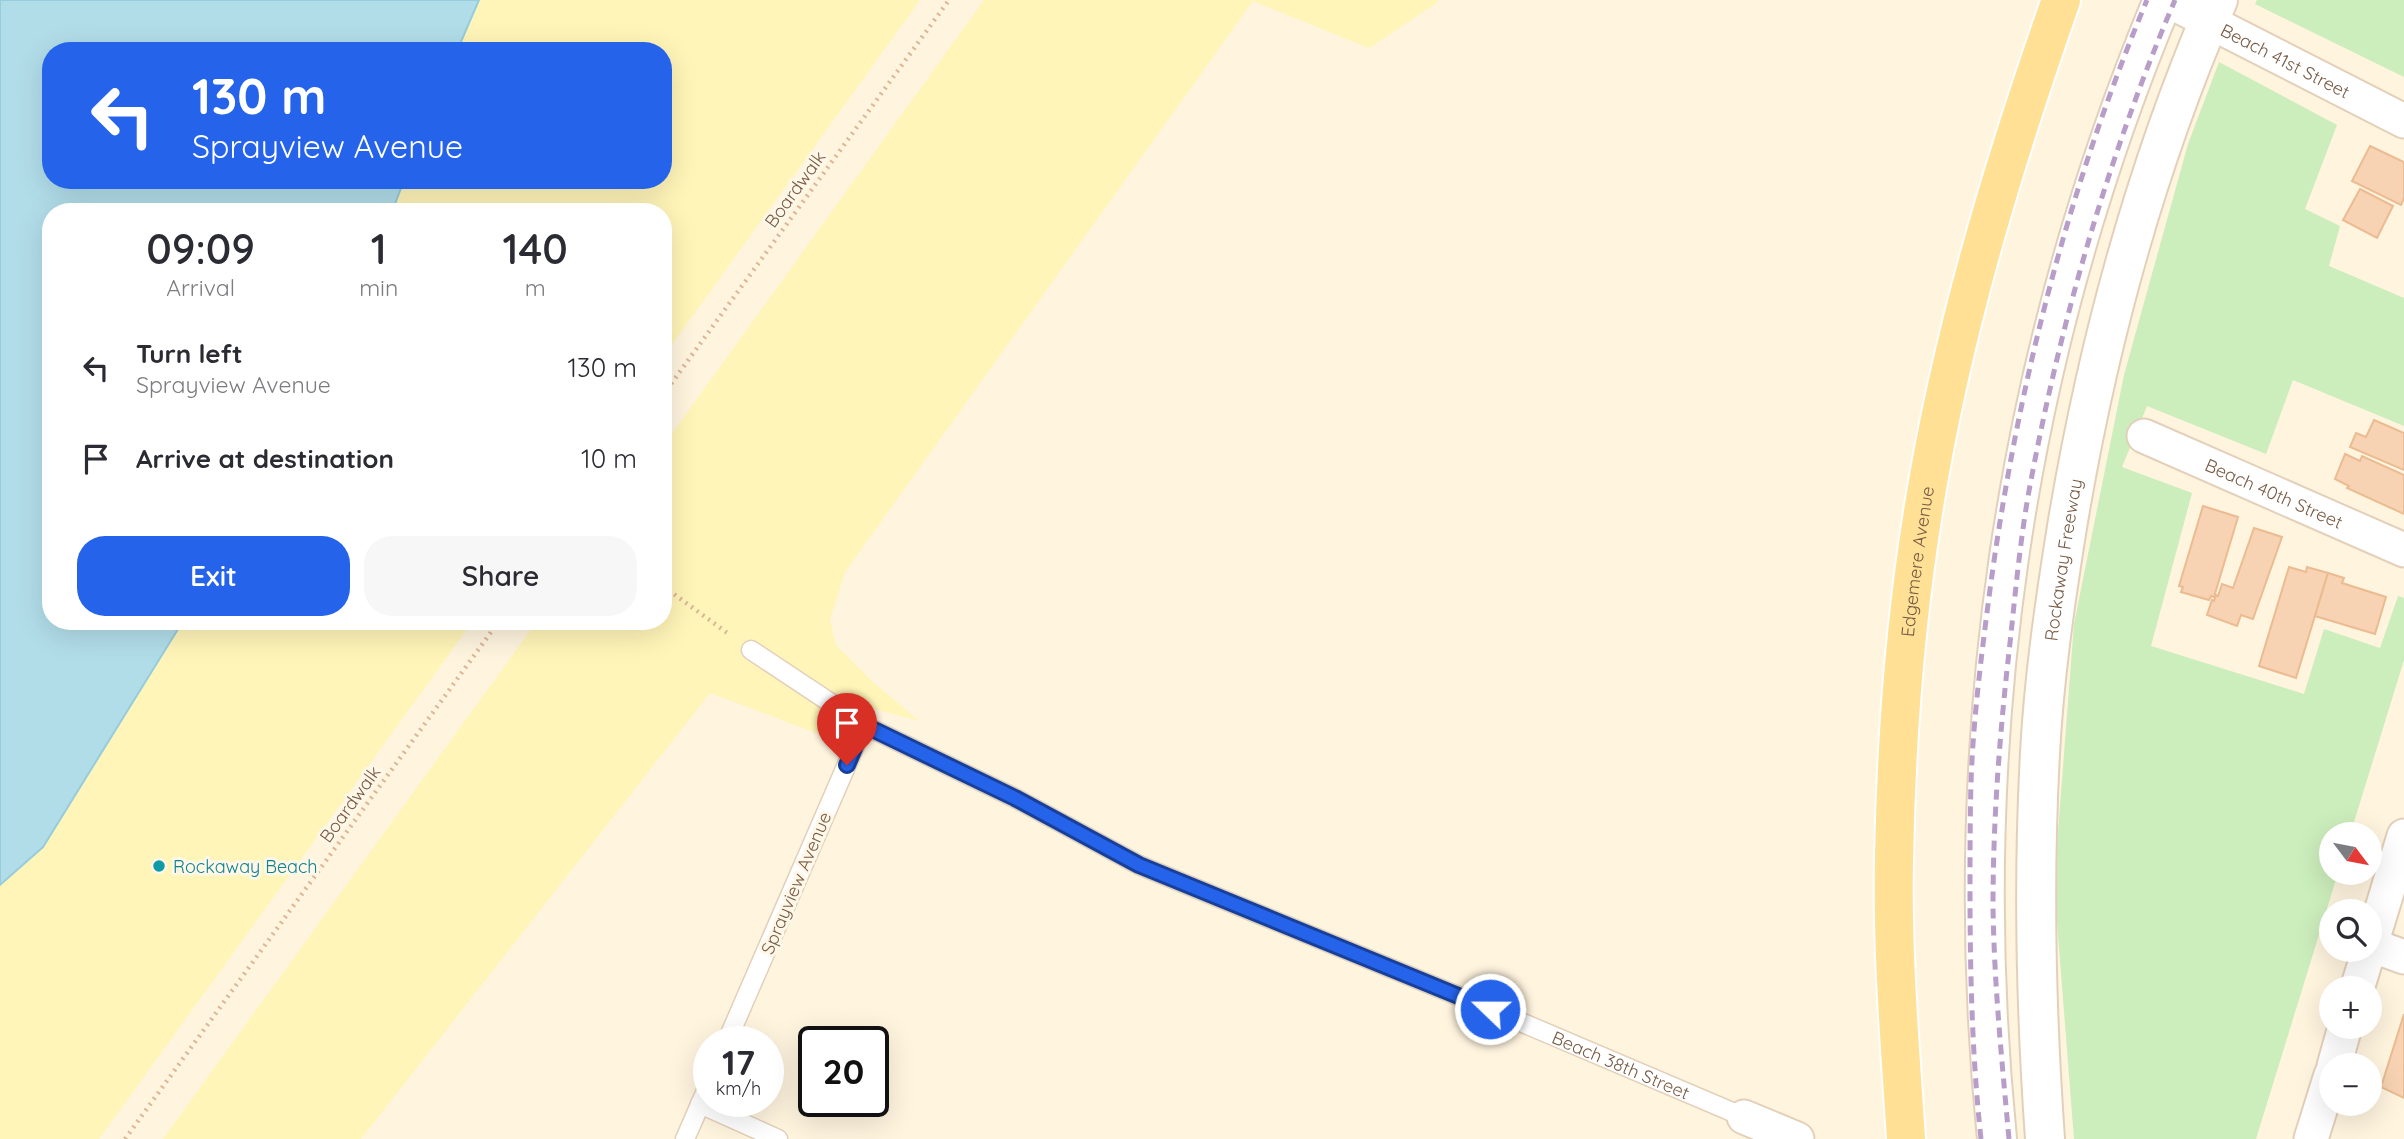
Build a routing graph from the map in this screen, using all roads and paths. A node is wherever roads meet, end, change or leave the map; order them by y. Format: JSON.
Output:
{"nodes":[{"id":1,"x":949,"y":0,"type":"edge"},
{"id":2,"x":2061,"y":0,"type":"edge"},
{"id":3,"x":2165,"y":0,"type":"edge"},
{"id":4,"x":2214,"y":11,"type":"edge"},
{"id":5,"x":2404,"y":121,"type":"edge"},
{"id":6,"x":672,"y":383,"type":"edge"},
{"id":7,"x":2144,"y":436,"type":"dead end"},
{"id":8,"x":2404,"y":550,"type":"edge"},
{"id":9,"x":672,"y":593,"type":"edge"},
{"id":10,"x":493,"y":630,"type":"edge"},
{"id":11,"x":751,"y":650,"type":"joint"},
{"id":12,"x":864,"y":725,"type":"junction"},
{"id":13,"x":2404,"y":836,"type":"edge"},
{"id":14,"x":2382,"y":908,"type":"edge"},
{"id":15,"x":2382,"y":951,"type":"edge"},
{"id":16,"x":2404,"y":957,"type":"edge"},
{"id":17,"x":734,"y":1026,"type":"edge"},
{"id":18,"x":2319,"y":1113,"type":"edge"},
{"id":19,"x":694,"y":1117,"type":"edge"},
{"id":20,"x":729,"y":1117,"type":"edge"},
{"id":21,"x":1744,"y":1117,"type":"joint"},
{"id":22,"x":125,"y":1139,"type":"edge"},
{"id":23,"x":685,"y":1139,"type":"edge"},
{"id":24,"x":778,"y":1139,"type":"edge"},
{"id":25,"x":1797,"y":1139,"type":"edge"},
{"id":26,"x":1906,"y":1139,"type":"edge"},
{"id":27,"x":1997,"y":1139,"type":"edge"},
{"id":28,"x":2045,"y":1139,"type":"edge"},
{"id":29,"x":2311,"y":1139,"type":"edge"}],
"edges":[{"from":1,"to":6,"type":"path","name":"Boardwalk"},
{"from":2,"to":26,"type":"main road","name":"Edgemere Avenue"},
{"from":3,"to":4,"type":"street","name":"Beach 41st Street"},
{"from":3,"to":27,"type":"street"},
{"from":4,"to":5,"type":"street","name":"Beach 41st Street"},
{"from":4,"to":28,"type":"street","name":"Rockaway Freeway"},
{"from":7,"to":8,"type":"street","name":"Beach 40th Street"},
{"from":9,"to":11,"type":"path"},
{"from":10,"to":22,"type":"path","name":"Boardwalk"},
{"from":11,"to":12,"type":"lane","name":"Beach 38th Street"},
{"from":12,"to":17,"type":"lane","name":"Sprayview Avenue"},
{"from":12,"to":21,"type":"lane","name":"Beach 38th Street"},
{"from":13,"to":14,"type":"street"},
{"from":15,"to":16,"type":"street"},
{"from":18,"to":29,"type":"street"},
{"from":19,"to":23,"type":"lane"},
{"from":20,"to":24,"type":"lane"},
{"from":21,"to":25,"type":"street","name":"Beach 38th Street"}]}
